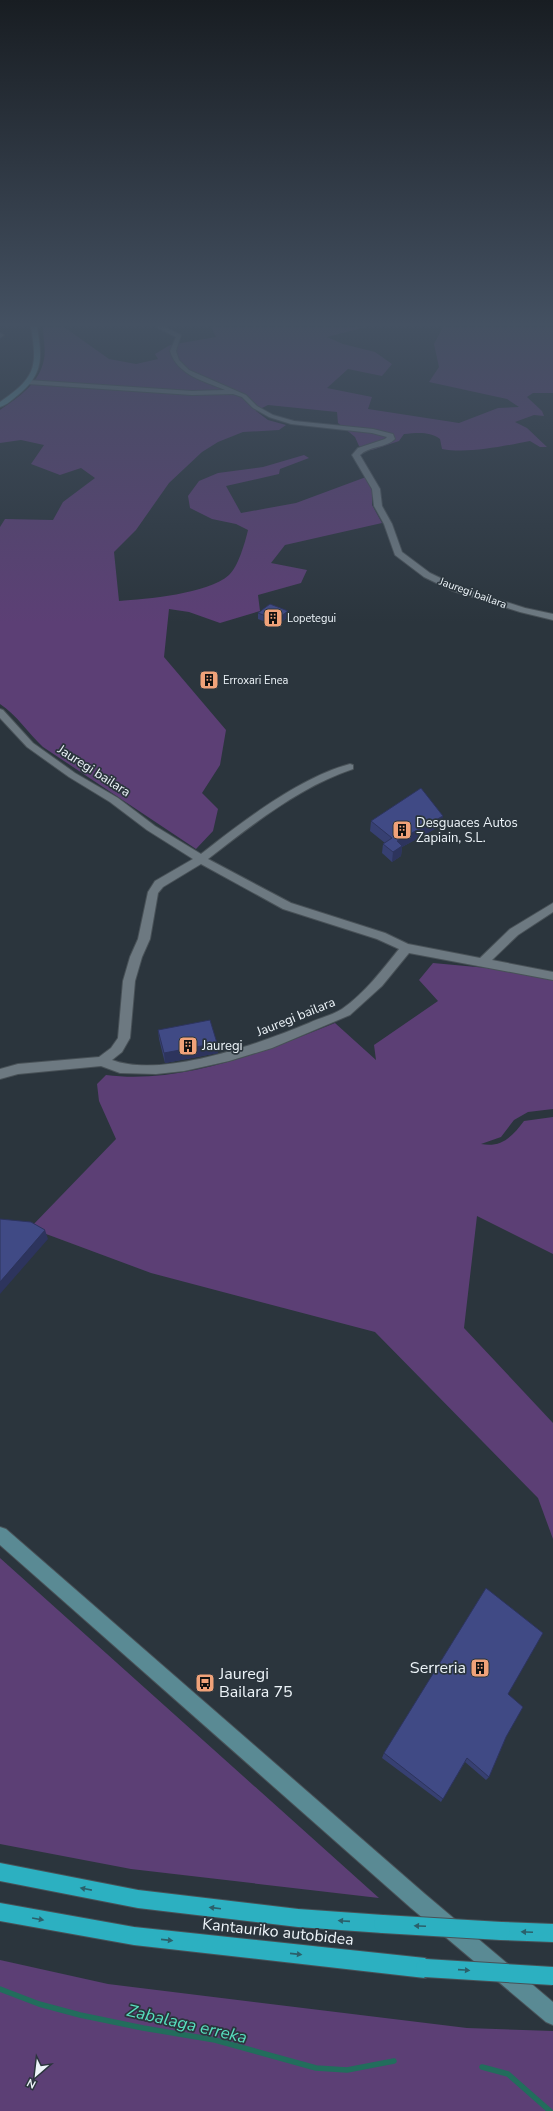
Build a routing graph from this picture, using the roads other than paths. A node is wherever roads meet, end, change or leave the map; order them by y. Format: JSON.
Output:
{"nodes":[{"id":1,"x":318,"y":426,"type":"edge"},
{"id":2,"x":553,"y":617,"type":"edge"},
{"id":3,"x":0,"y":712,"type":"edge"},
{"id":4,"x":350,"y":767,"type":"dead end"},
{"id":5,"x":201,"y":859,"type":"junction"},
{"id":6,"x":553,"y":907,"type":"edge"},
{"id":7,"x":406,"y":948,"type":"junction"},
{"id":8,"x":483,"y":962,"type":"junction"},
{"id":9,"x":553,"y":976,"type":"edge"},
{"id":10,"x":101,"y":1061,"type":"junction"},
{"id":11,"x":0,"y":1068,"type":"edge"},
{"id":12,"x":0,"y":1535,"type":"edge"},
{"id":13,"x":0,"y":1872,"type":"edge"},
{"id":14,"x":0,"y":1912,"type":"edge"},
{"id":15,"x":553,"y":1933,"type":"edge"},
{"id":16,"x":553,"y":1976,"type":"edge"},
{"id":17,"x":553,"y":2015,"type":"edge"}],
"edges":[{"from":1,"to":2,"type":"street","name":"Jauregi bailara"},
{"from":3,"to":5,"type":"street","name":"Jauregi bailara"},
{"from":4,"to":5,"type":"street"},
{"from":5,"to":7,"type":"street","name":"Jauregi bailara"},
{"from":5,"to":10,"type":"street"},
{"from":6,"to":8,"type":"street"},
{"from":7,"to":8,"type":"street","name":"Jauregi bailara"},
{"from":7,"to":10,"type":"street","name":"Jauregi bailara"},
{"from":8,"to":9,"type":"street","name":"Jauregi bailara"},
{"from":10,"to":11,"type":"street","name":"Jauregi bailara"},
{"from":12,"to":17,"type":"main road"},
{"from":15,"to":13,"type":"highway","name":"Kantauriko autobidea","one_way":true,"bridge":true},
{"from":14,"to":16,"type":"highway","name":"Kantauriko autobidea","one_way":true,"bridge":true}]}
